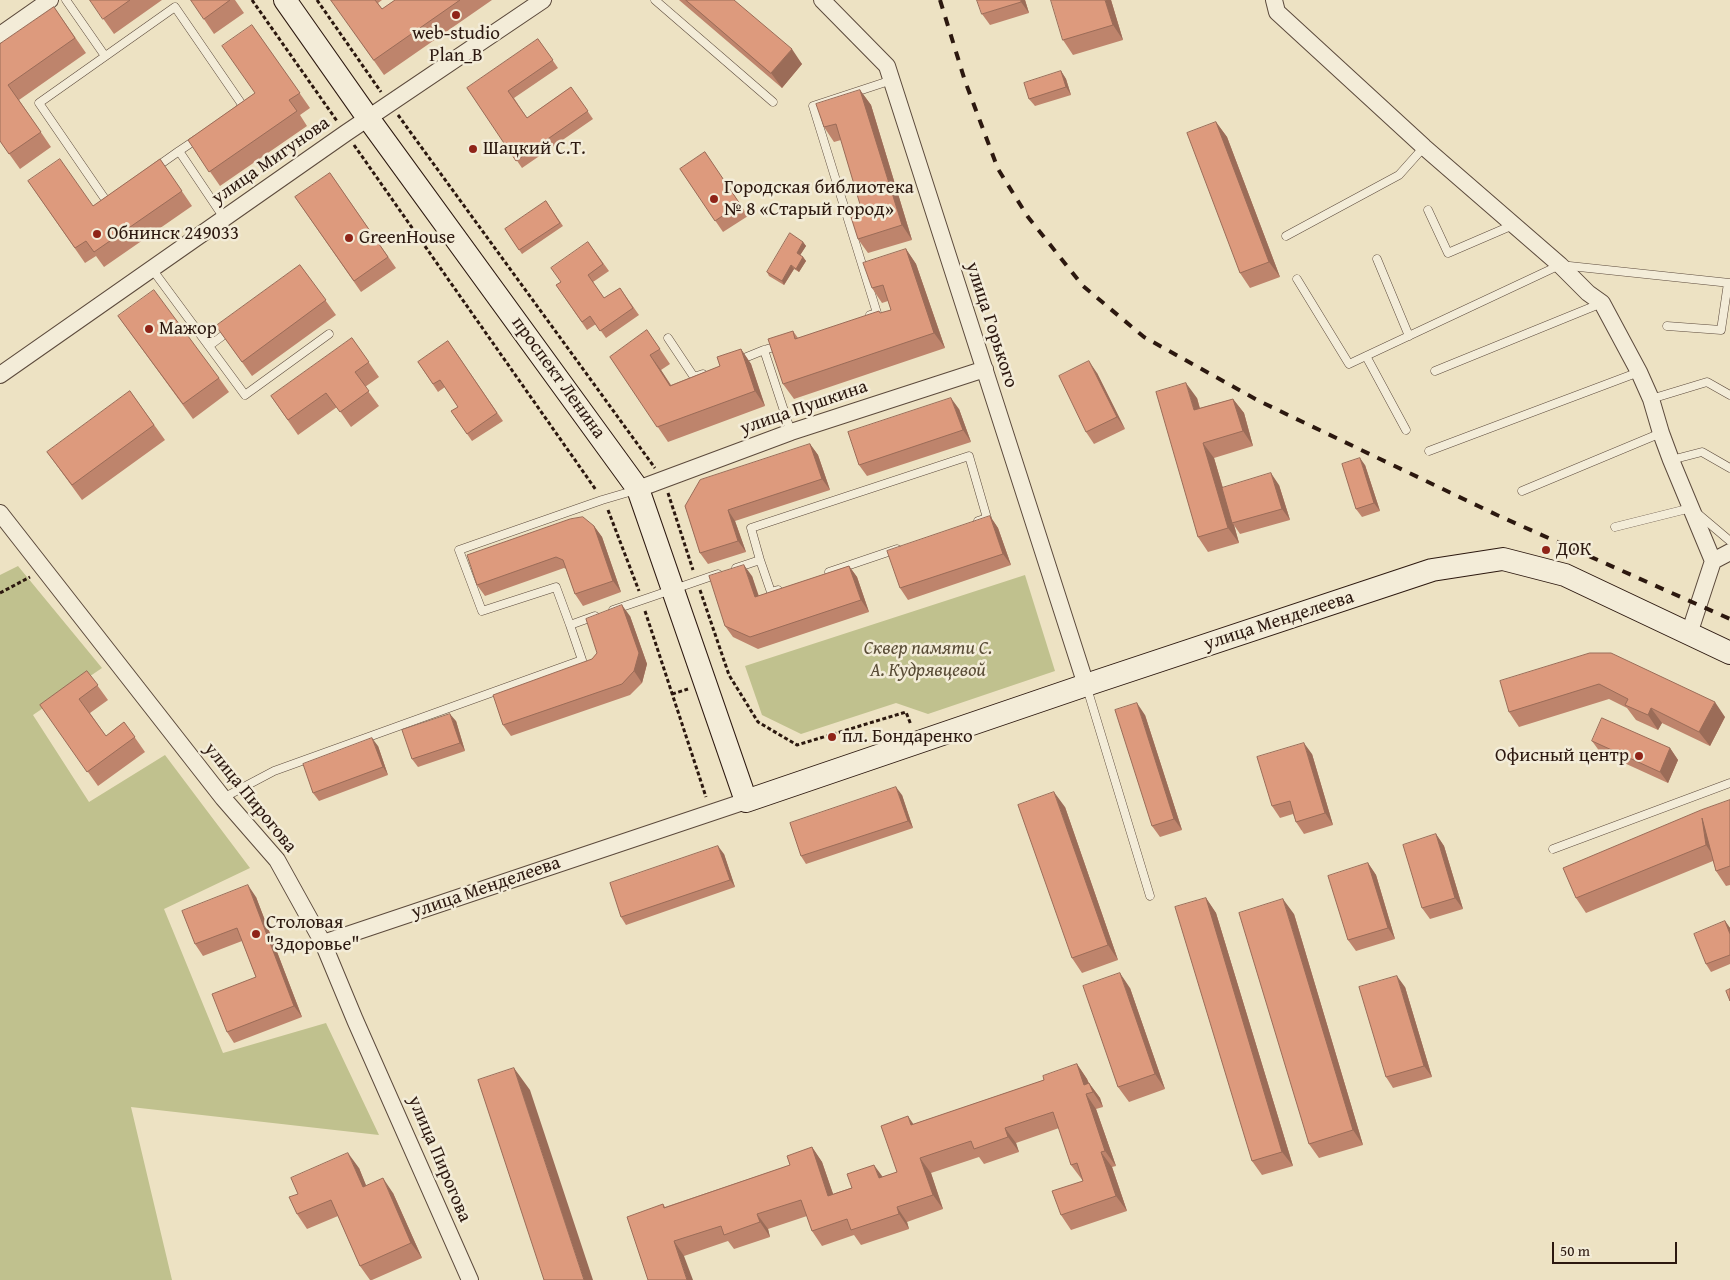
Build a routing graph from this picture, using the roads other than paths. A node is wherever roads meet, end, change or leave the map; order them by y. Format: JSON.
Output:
{"nodes":[{"id":1,"x":50,"y":0,"type":"edge"},
{"id":2,"x":66,"y":0,"type":"edge"},
{"id":3,"x":285,"y":0,"type":"edge"},
{"id":4,"x":543,"y":0,"type":"edge"},
{"id":5,"x":655,"y":0,"type":"edge"},
{"id":6,"x":822,"y":0,"type":"edge"},
{"id":7,"x":1274,"y":0,"type":"edge"},
{"id":8,"x":0,"y":35,"type":"edge"},
{"id":9,"x":105,"y":56,"type":"junction"},
{"id":10,"x":892,"y":80,"type":"junction"},
{"id":11,"x":773,"y":102,"type":"dead end"},
{"id":12,"x":235,"y":112,"type":"edge"},
{"id":13,"x":368,"y":118,"type":"junction"},
{"id":14,"x":203,"y":134,"type":"edge"},
{"id":15,"x":1424,"y":147,"type":"junction"},
{"id":16,"x":179,"y":152,"type":"junction"},
{"id":17,"x":147,"y":174,"type":"edge"},
{"id":18,"x":115,"y":196,"type":"edge"},
{"id":19,"x":1428,"y":210,"type":"dead end"},
{"id":20,"x":224,"y":218,"type":"junction"},
{"id":21,"x":1515,"y":224,"type":"junction"},
{"id":22,"x":1286,"y":236,"type":"dead end"},
{"id":23,"x":1377,"y":258,"type":"dead end"},
{"id":24,"x":1560,"y":265,"type":"junction"},
{"id":25,"x":152,"y":269,"type":"junction"},
{"id":26,"x":1297,"y":278,"type":"dead end"},
{"id":27,"x":1729,"y":283,"type":"edge"},
{"id":28,"x":1602,"y":303,"type":"junction"},
{"id":29,"x":858,"y":319,"type":"edge"},
{"id":30,"x":239,"y":324,"type":"edge"},
{"id":31,"x":1667,"y":326,"type":"dead end"},
{"id":32,"x":1721,"y":330,"type":"junction"},
{"id":33,"x":1730,"y":332,"type":"edge"},
{"id":34,"x":329,"y":334,"type":"dead end"},
{"id":35,"x":1409,"y":336,"type":"junction"},
{"id":36,"x":668,"y":338,"type":"dead end"},
{"id":37,"x":792,"y":341,"type":"edge"},
{"id":38,"x":209,"y":346,"type":"junction"},
{"id":39,"x":764,"y":350,"type":"junction"},
{"id":40,"x":1366,"y":356,"type":"junction"},
{"id":41,"x":729,"y":364,"type":"edge"},
{"id":42,"x":984,"y":369,"type":"junction"},
{"id":43,"x":712,"y":371,"type":"edge"},
{"id":44,"x":1435,"y":371,"type":"dead end"},
{"id":45,"x":1639,"y":372,"type":"junction"},
{"id":46,"x":0,"y":376,"type":"edge"},
{"id":47,"x":1730,"y":395,"type":"edge"},
{"id":48,"x":1651,"y":399,"type":"junction"},
{"id":49,"x":1406,"y":430,"type":"dead end"},
{"id":50,"x":791,"y":432,"type":"junction"},
{"id":51,"x":1660,"y":433,"type":"junction"},
{"id":52,"x":1428,"y":451,"type":"dead end"},
{"id":53,"x":1671,"y":460,"type":"junction"},
{"id":54,"x":1730,"y":468,"type":"edge"},
{"id":55,"x":638,"y":489,"type":"junction"},
{"id":56,"x":1522,"y":491,"type":"dead end"},
{"id":57,"x":1691,"y":508,"type":"junction"},
{"id":58,"x":0,"y":514,"type":"edge"},
{"id":59,"x":968,"y":524,"type":"edge"},
{"id":60,"x":1615,"y":527,"type":"dead end"},
{"id":61,"x":1730,"y":541,"type":"edge"},
{"id":62,"x":903,"y":547,"type":"edge"},
{"id":63,"x":1730,"y":552,"type":"edge"},
{"id":64,"x":760,"y":560,"type":"junction"},
{"id":65,"x":1713,"y":561,"type":"junction"},
{"id":66,"x":818,"y":576,"type":"edge"},
{"id":67,"x":790,"y":586,"type":"edge"},
{"id":68,"x":673,"y":589,"type":"junction"},
{"id":69,"x":570,"y":625,"type":"junction"},
{"id":70,"x":1689,"y":634,"type":"junction"},
{"id":71,"x":1730,"y":653,"type":"edge"},
{"id":72,"x":1086,"y":685,"type":"junction"},
{"id":73,"x":1730,"y":783,"type":"edge"},
{"id":74,"x":223,"y":798,"type":"junction"},
{"id":75,"x":746,"y":801,"type":"junction"},
{"id":76,"x":1553,"y":849,"type":"dead end"},
{"id":77,"x":1150,"y":896,"type":"dead end"},
{"id":78,"x":323,"y":943,"type":"junction"},
{"id":79,"x":470,"y":1280,"type":"edge"}],
"edges":[{"from":1,"to":8,"type":"street"},
{"from":2,"to":9,"type":"lane"},
{"from":3,"to":13,"type":"main road","name":"проспект Ленина"},
{"from":4,"to":13,"type":"street","name":"улица Мигунова"},
{"from":5,"to":11,"type":"lane"},
{"from":6,"to":10,"type":"street","name":"улица Горького"},
{"from":7,"to":15,"type":"street"},
{"from":9,"to":12,"type":"lane"},
{"from":9,"to":18,"type":"lane"},
{"from":10,"to":29,"type":"lane"},
{"from":10,"to":42,"type":"street","name":"улица Горького"},
{"from":13,"to":20,"type":"street","name":"улица Мигунова"},
{"from":13,"to":55,"type":"main road","name":"проспект Ленина"},
{"from":14,"to":16,"type":"lane"},
{"from":15,"to":21,"type":"street"},
{"from":15,"to":22,"type":"lane"},
{"from":16,"to":17,"type":"lane"},
{"from":16,"to":20,"type":"lane"},
{"from":19,"to":21,"type":"lane"},
{"from":20,"to":25,"type":"street","name":"улица Мигунова"},
{"from":21,"to":24,"type":"street"},
{"from":23,"to":35,"type":"lane"},
{"from":24,"to":27,"type":"lane"},
{"from":24,"to":28,"type":"street"},
{"from":24,"to":35,"type":"lane"},
{"from":25,"to":38,"type":"lane"},
{"from":25,"to":46,"type":"street","name":"улица Мигунова"},
{"from":26,"to":40,"type":"lane"},
{"from":27,"to":32,"type":"lane"},
{"from":28,"to":44,"type":"lane"},
{"from":28,"to":45,"type":"street"},
{"from":30,"to":38,"type":"lane"},
{"from":31,"to":32,"type":"lane"},
{"from":32,"to":33,"type":"lane"},
{"from":34,"to":38,"type":"lane"},
{"from":35,"to":40,"type":"lane"},
{"from":36,"to":43,"type":"lane"},
{"from":37,"to":39,"type":"lane"},
{"from":39,"to":41,"type":"lane"},
{"from":39,"to":50,"type":"lane"},
{"from":40,"to":49,"type":"lane"},
{"from":42,"to":50,"type":"street","name":"улица Пушкина"},
{"from":42,"to":72,"type":"street","name":"улица Горького"},
{"from":45,"to":48,"type":"street"},
{"from":45,"to":52,"type":"lane"},
{"from":47,"to":48,"type":"lane"},
{"from":48,"to":51,"type":"street"},
{"from":50,"to":55,"type":"street","name":"улица Пушкина"},
{"from":51,"to":53,"type":"street"},
{"from":51,"to":56,"type":"lane"},
{"from":53,"to":54,"type":"lane"},
{"from":53,"to":57,"type":"street"},
{"from":55,"to":68,"type":"main road","name":"проспект Ленина"},
{"from":55,"to":69,"type":"lane"},
{"from":57,"to":60,"type":"lane"},
{"from":57,"to":61,"type":"lane"},
{"from":57,"to":65,"type":"street"},
{"from":58,"to":74,"type":"street","name":"улица Пирогова"},
{"from":59,"to":64,"type":"lane"},
{"from":62,"to":66,"type":"lane"},
{"from":63,"to":65,"type":"street"},
{"from":64,"to":67,"type":"lane"},
{"from":64,"to":68,"type":"lane"},
{"from":65,"to":70,"type":"street"},
{"from":68,"to":69,"type":"lane"},
{"from":68,"to":75,"type":"main road","name":"проспект Ленина"},
{"from":69,"to":74,"type":"lane"},
{"from":70,"to":71,"type":"main road","name":"улица Менделеева"},
{"from":70,"to":72,"type":"main road","name":"улица Менделеева"},
{"from":72,"to":75,"type":"main road","name":"улица Менделеева"},
{"from":72,"to":77,"type":"lane"},
{"from":73,"to":76,"type":"lane"},
{"from":74,"to":78,"type":"street","name":"улица Пирогова"},
{"from":75,"to":78,"type":"street","name":"улица Менделеева"},
{"from":78,"to":79,"type":"street","name":"улица Пирогова"}]}
